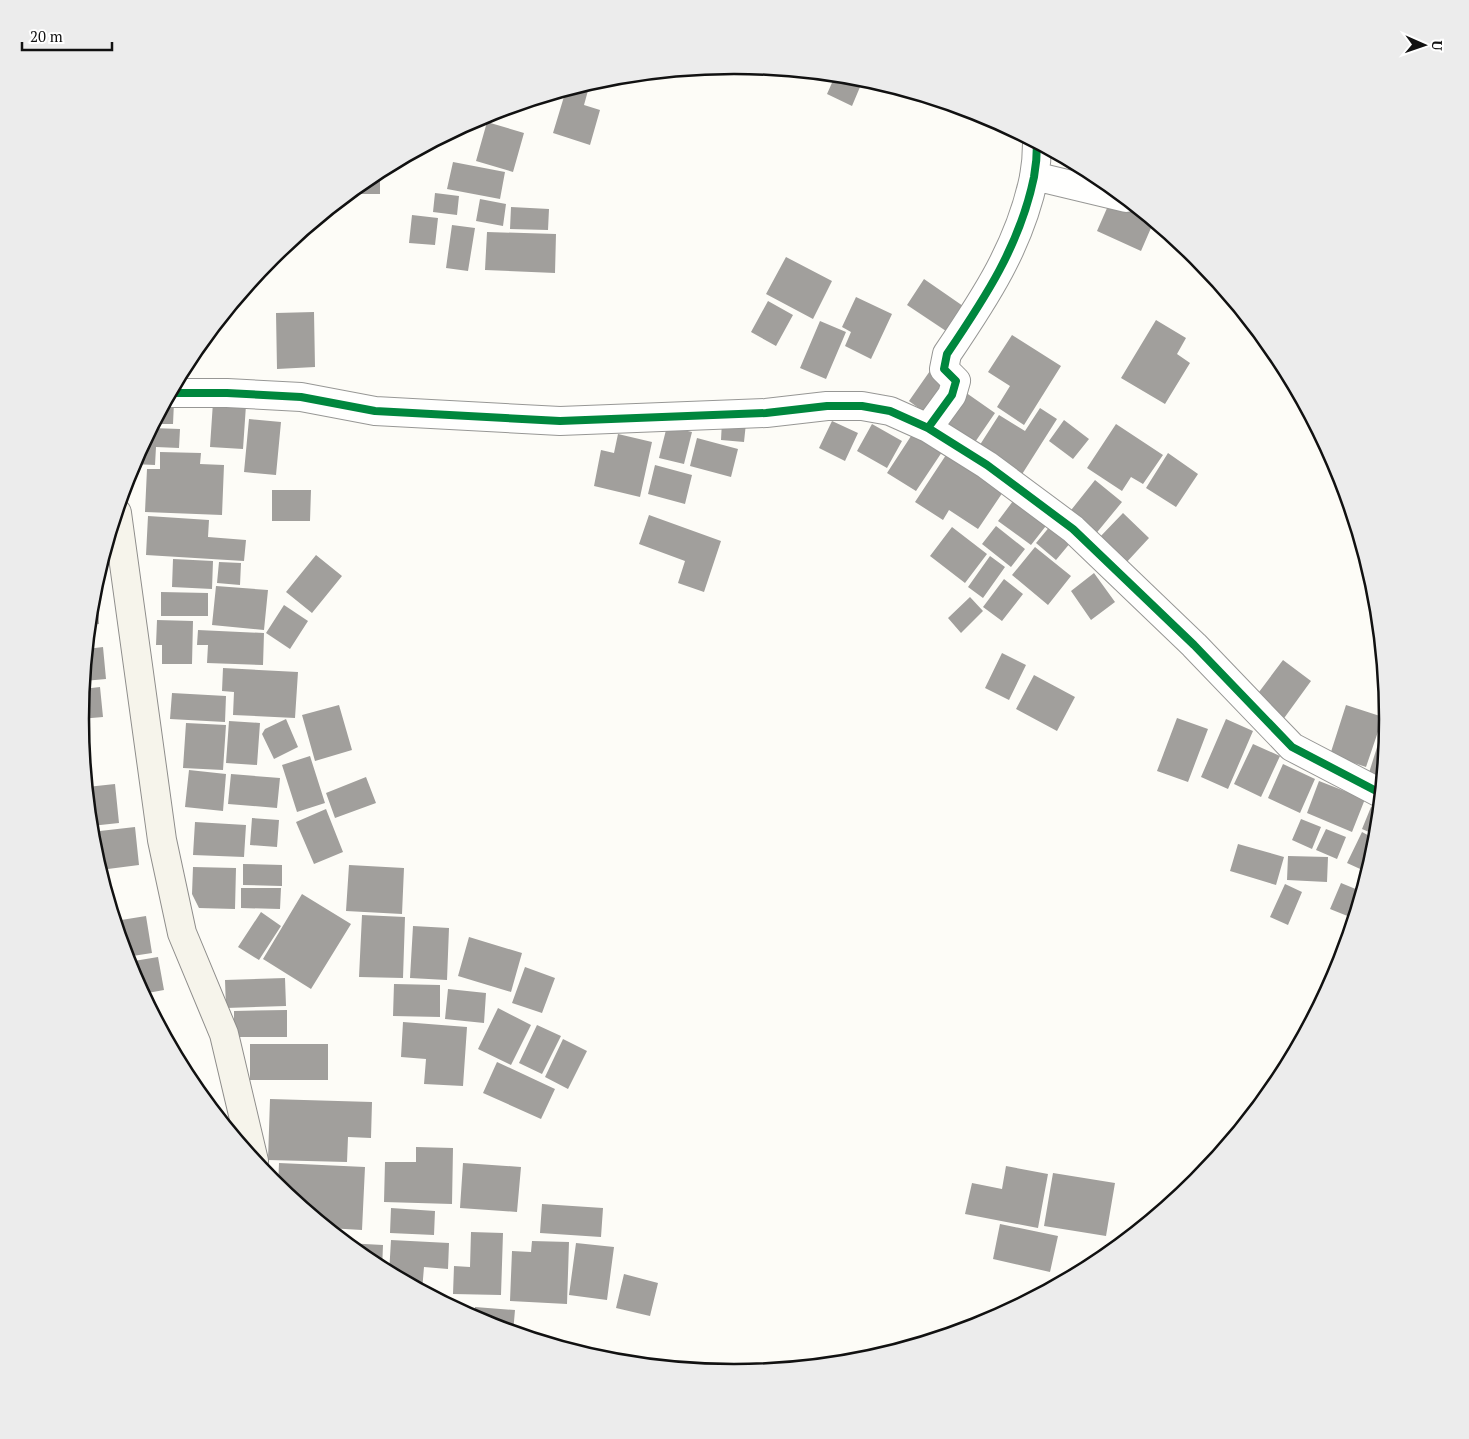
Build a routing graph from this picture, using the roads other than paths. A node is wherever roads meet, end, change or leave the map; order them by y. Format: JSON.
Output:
{"nodes":[{"id":1,"x":1036,"y":149,"type":"edge"},
{"id":2,"x":1034,"y":176,"type":"junction"},
{"id":3,"x":1109,"y":194,"type":"edge"},
{"id":4,"x":178,"y":393,"type":"edge"},
{"id":5,"x":928,"y":428,"type":"junction"},
{"id":6,"x":119,"y":526,"type":"edge"},
{"id":7,"x":1376,"y":791,"type":"edge"},
{"id":8,"x":251,"y":1147,"type":"edge"}],
"edges":[{"from":1,"to":2,"type":"street"},
{"from":2,"to":3,"type":"street"},
{"from":2,"to":5,"type":"street"},
{"from":4,"to":5,"type":"street"},
{"from":5,"to":7,"type":"street"},
{"from":6,"to":8,"type":"main road"}]}
